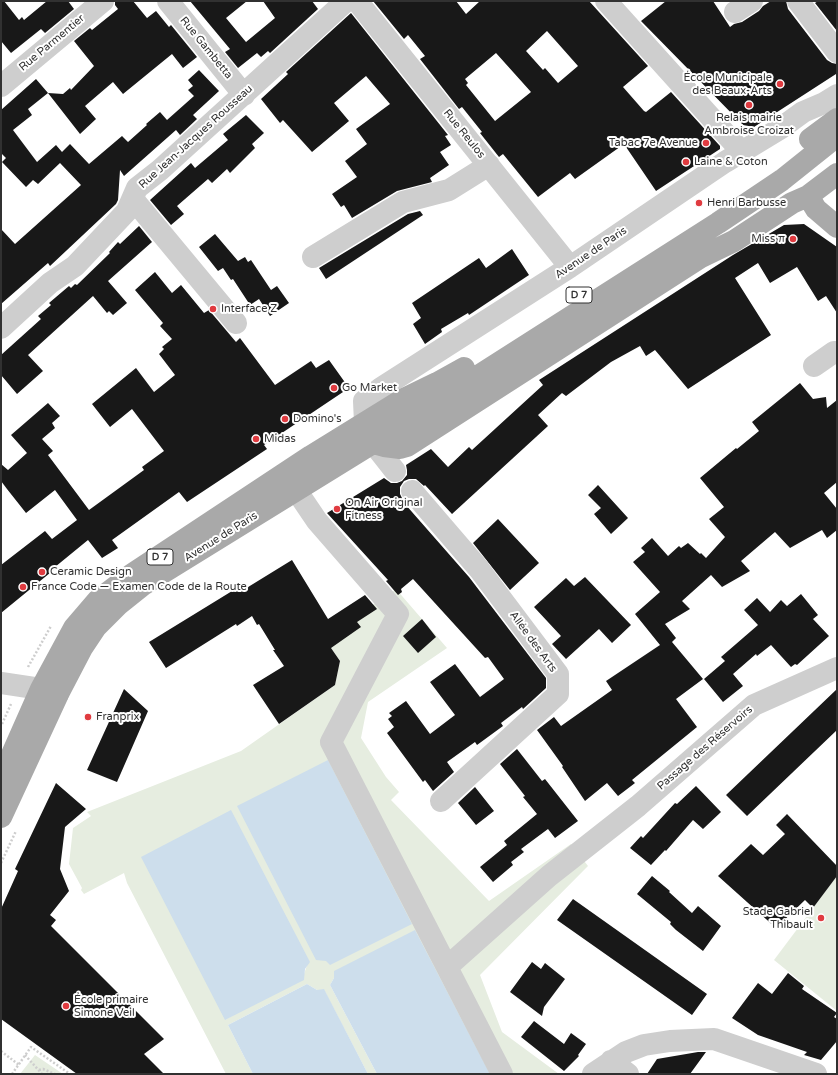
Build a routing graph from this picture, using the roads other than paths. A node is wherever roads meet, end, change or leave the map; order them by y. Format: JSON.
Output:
{"nodes":[{"id":1,"x":103,"y":1,"type":"edge"},
{"id":2,"x":168,"y":1,"type":"edge"},
{"id":3,"x":346,"y":1,"type":"edge"},
{"id":4,"x":357,"y":1,"type":"edge"},
{"id":5,"x":798,"y":1,"type":"edge"},
{"id":6,"x":614,"y":4,"type":"edge"},
{"id":7,"x":837,"y":52,"type":"edge"},
{"id":8,"x":1,"y":86,"type":"edge"},
{"id":9,"x":244,"y":95,"type":"junction"},
{"id":10,"x":837,"y":95,"type":"edge"},
{"id":11,"x":837,"y":119,"type":"edge"},
{"id":12,"x":837,"y":136,"type":"edge"},
{"id":13,"x":742,"y":152,"type":"junction"},
{"id":14,"x":489,"y":165,"type":"junction"},
{"id":15,"x":837,"y":174,"type":"edge"},
{"id":16,"x":808,"y":196,"type":"junction"},
{"id":17,"x":133,"y":199,"type":"junction"},
{"id":18,"x":837,"y":227,"type":"edge"},
{"id":19,"x":313,"y":257,"type":"dead end"},
{"id":20,"x":570,"y":266,"type":"junction"},
{"id":21,"x":236,"y":323,"type":"dead end"},
{"id":22,"x":1,"y":328,"type":"edge"},
{"id":23,"x":837,"y":352,"type":"edge"},
{"id":24,"x":814,"y":366,"type":"dead end"},
{"id":25,"x":369,"y":433,"type":"junction"},
{"id":26,"x":395,"y":471,"type":"dead end"},
{"id":27,"x":296,"y":490,"type":"junction"},
{"id":28,"x":412,"y":491,"type":"dead end"},
{"id":29,"x":837,"y":668,"type":"edge"},
{"id":30,"x":1,"y":683,"type":"edge"},
{"id":31,"x":49,"y":691,"type":"junction"},
{"id":32,"x":1,"y":779,"type":"edge"},
{"id":33,"x":441,"y":801,"type":"dead end"},
{"id":34,"x":9,"y":823,"type":"edge"},
{"id":35,"x":447,"y":967,"type":"junction"},
{"id":36,"x":611,"y":1061,"type":"junction"},
{"id":37,"x":502,"y":1074,"type":"edge"},
{"id":38,"x":592,"y":1074,"type":"edge"},
{"id":39,"x":628,"y":1074,"type":"edge"},
{"id":40,"x":816,"y":1074,"type":"edge"}],
"edges":[{"from":1,"to":8,"type":"street","name":"Rue Parmentier"},
{"from":2,"to":9,"type":"street","name":"Rue Gambetta"},
{"from":3,"to":9,"type":"street","name":"Rue Jean-Jacques Rousseau"},
{"from":4,"to":14,"type":"street","name":"Rue Reulos"},
{"from":5,"to":7,"type":"street"},
{"from":6,"to":13,"type":"street"},
{"from":9,"to":17,"type":"street","name":"Rue Jean-Jacques Rousseau"},
{"from":10,"to":13,"type":"street","name":"Avenue de Paris"},
{"from":11,"to":25,"type":"main road","name":"Avenue de Paris","number":"D 7"},
{"from":12,"to":25,"type":"main road","name":"Avenue de Paris","number":"D 7"},
{"from":13,"to":20,"type":"street","name":"Avenue de Paris"},
{"from":14,"to":19,"type":"street"},
{"from":14,"to":20,"type":"street","name":"Rue Reulos"},
{"from":15,"to":16,"type":"main road"},
{"from":16,"to":18,"type":"main road"},
{"from":16,"to":25,"type":"main road"},
{"from":17,"to":21,"type":"street"},
{"from":17,"to":22,"type":"street","name":"Rue Jean-Jacques Rousseau"},
{"from":20,"to":25,"type":"street","name":"Avenue de Paris"},
{"from":23,"to":24,"type":"street"},
{"from":25,"to":26,"type":"street"},
{"from":25,"to":27,"type":"main road","name":"Avenue de Paris","number":"D 7"},
{"from":25,"to":31,"type":"main road","name":"Avenue de Paris","number":"D 7"},
{"from":27,"to":31,"type":"main road","name":"Avenue de Paris","number":"D 7"},
{"from":27,"to":35,"type":"street"},
{"from":28,"to":33,"type":"street","name":"Allée des Arts"},
{"from":29,"to":35,"type":"street","name":"Passage des Réservoirs"},
{"from":30,"to":31,"type":"street"},
{"from":31,"to":32,"type":"main road","number":"D 7"},
{"from":31,"to":34,"type":"main road","number":"D 7"},
{"from":35,"to":37,"type":"street"},
{"from":36,"to":38,"type":"street"},
{"from":36,"to":39,"type":"street"},
{"from":36,"to":40,"type":"street"}]}
